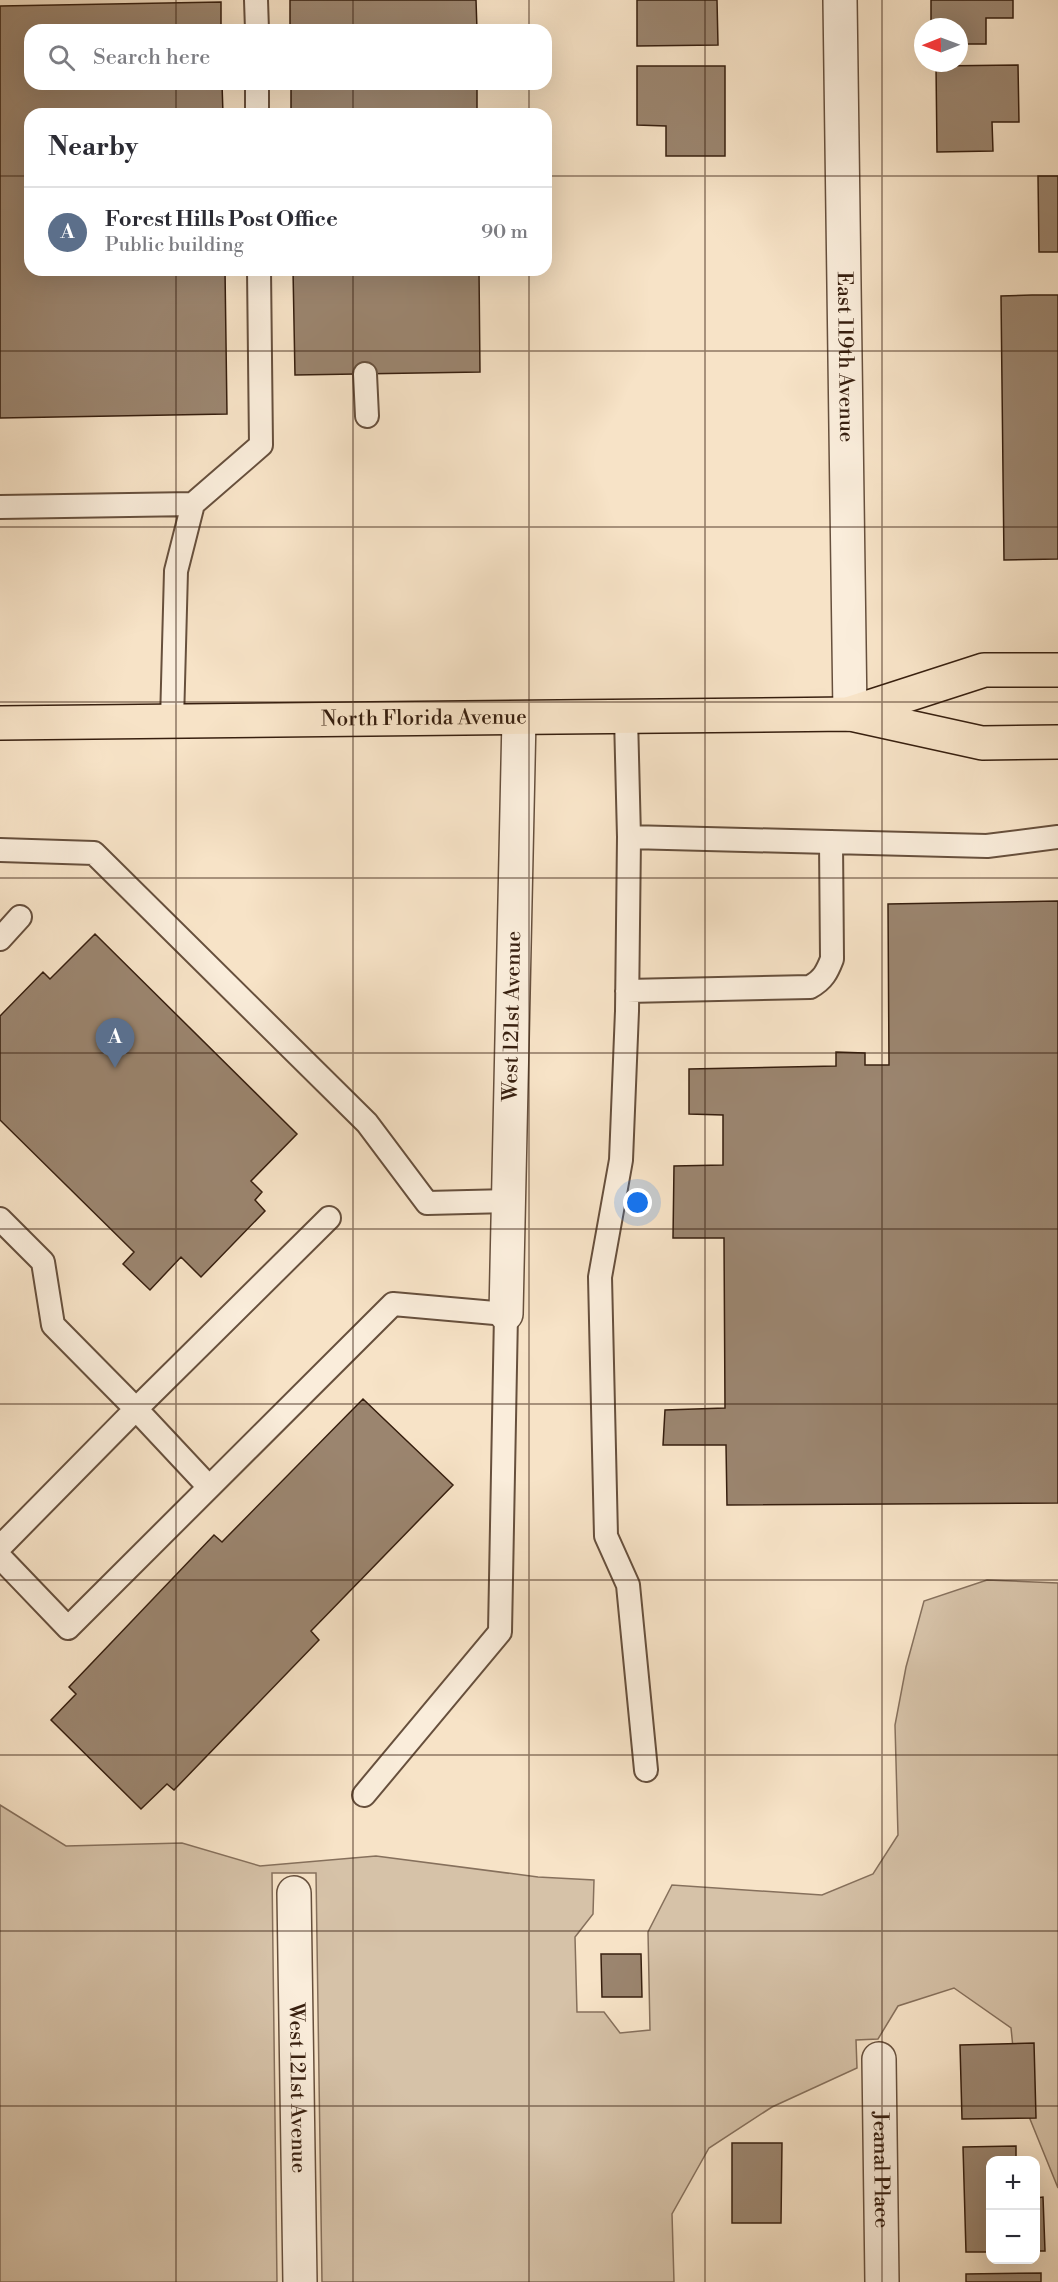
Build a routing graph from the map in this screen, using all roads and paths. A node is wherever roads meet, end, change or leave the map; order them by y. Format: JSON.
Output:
{"nodes":[{"id":1,"x":256,"y":0,"type":"edge"},
{"id":2,"x":840,"y":0,"type":"edge"},
{"id":3,"x":256,"y":24,"type":"edge"},
{"id":4,"x":257,"y":90,"type":"edge"},
{"id":5,"x":257,"y":108,"type":"edge"},
{"id":6,"x":259,"y":276,"type":"edge"},
{"id":7,"x":365,"y":374,"type":"dead end"},
{"id":8,"x":367,"y":416,"type":"dead end"},
{"id":9,"x":193,"y":504,"type":"junction"},
{"id":10,"x":0,"y":507,"type":"edge"},
{"id":11,"x":1058,"y":670,"type":"edge"},
{"id":12,"x":850,"y":714,"type":"junction"},
{"id":13,"x":626,"y":717,"type":"junction"},
{"id":14,"x":519,"y":718,"type":"junction"},
{"id":15,"x":172,"y":722,"type":"junction"},
{"id":16,"x":0,"y":723,"type":"edge"},
{"id":17,"x":1058,"y":742,"type":"edge"},
{"id":18,"x":629,"y":837,"type":"junction"},
{"id":19,"x":1058,"y":837,"type":"edge"},
{"id":20,"x":831,"y":842,"type":"junction"},
{"id":21,"x":0,"y":850,"type":"edge"},
{"id":22,"x":20,"y":916,"type":"dead end"},
{"id":23,"x":0,"y":939,"type":"edge"},
{"id":24,"x":627,"y":991,"type":"junction"},
{"id":25,"x":509,"y":1201,"type":"junction"},
{"id":26,"x":329,"y":1218,"type":"dead end"},
{"id":27,"x":0,"y":1219,"type":"edge"},
{"id":28,"x":506,"y":1314,"type":"junction"},
{"id":29,"x":136,"y":1408,"type":"junction"},
{"id":30,"x":209,"y":1488,"type":"junction"},
{"id":31,"x":0,"y":1547,"type":"edge"},
{"id":32,"x":0,"y":1557,"type":"edge"},
{"id":33,"x":646,"y":1770,"type":"dead end"},
{"id":34,"x":364,"y":1795,"type":"dead end"},
{"id":35,"x":294,"y":1893,"type":"dead end"},
{"id":36,"x":879,"y":2059,"type":"dead end"},
{"id":37,"x":300,"y":2282,"type":"edge"},
{"id":38,"x":882,"y":2282,"type":"edge"}],
"edges":[{"from":1,"to":3,"type":"lane"},
{"from":2,"to":12,"type":"street","name":"East 119th Avenue"},
{"from":4,"to":5,"type":"lane"},
{"from":6,"to":9,"type":"lane"},
{"from":7,"to":8,"type":"lane"},
{"from":9,"to":10,"type":"lane"},
{"from":9,"to":15,"type":"lane"},
{"from":11,"to":12,"type":"main road","name":"North Florida Avenue"},
{"from":12,"to":13,"type":"main road","name":"North Florida Avenue"},
{"from":12,"to":17,"type":"main road","name":"North Florida Avenue"},
{"from":13,"to":14,"type":"main road","name":"North Florida Avenue"},
{"from":13,"to":18,"type":"lane"},
{"from":14,"to":15,"type":"main road","name":"North Florida Avenue"},
{"from":14,"to":25,"type":"street","name":"West 121st Avenue"},
{"from":15,"to":16,"type":"main road","name":"North Florida Avenue"},
{"from":18,"to":20,"type":"lane"},
{"from":18,"to":24,"type":"lane"},
{"from":19,"to":20,"type":"lane"},
{"from":20,"to":24,"type":"lane"},
{"from":21,"to":25,"type":"lane"},
{"from":22,"to":23,"type":"lane"},
{"from":24,"to":33,"type":"lane"},
{"from":25,"to":28,"type":"street","name":"West 121st Avenue"},
{"from":26,"to":29,"type":"lane"},
{"from":27,"to":29,"type":"lane"},
{"from":28,"to":30,"type":"lane"},
{"from":28,"to":34,"type":"lane"},
{"from":29,"to":30,"type":"lane"},
{"from":29,"to":31,"type":"lane"},
{"from":30,"to":32,"type":"lane"},
{"from":35,"to":37,"type":"street","name":"West 121st Avenue"},
{"from":36,"to":38,"type":"street","name":"Jeanal Place"}]}
